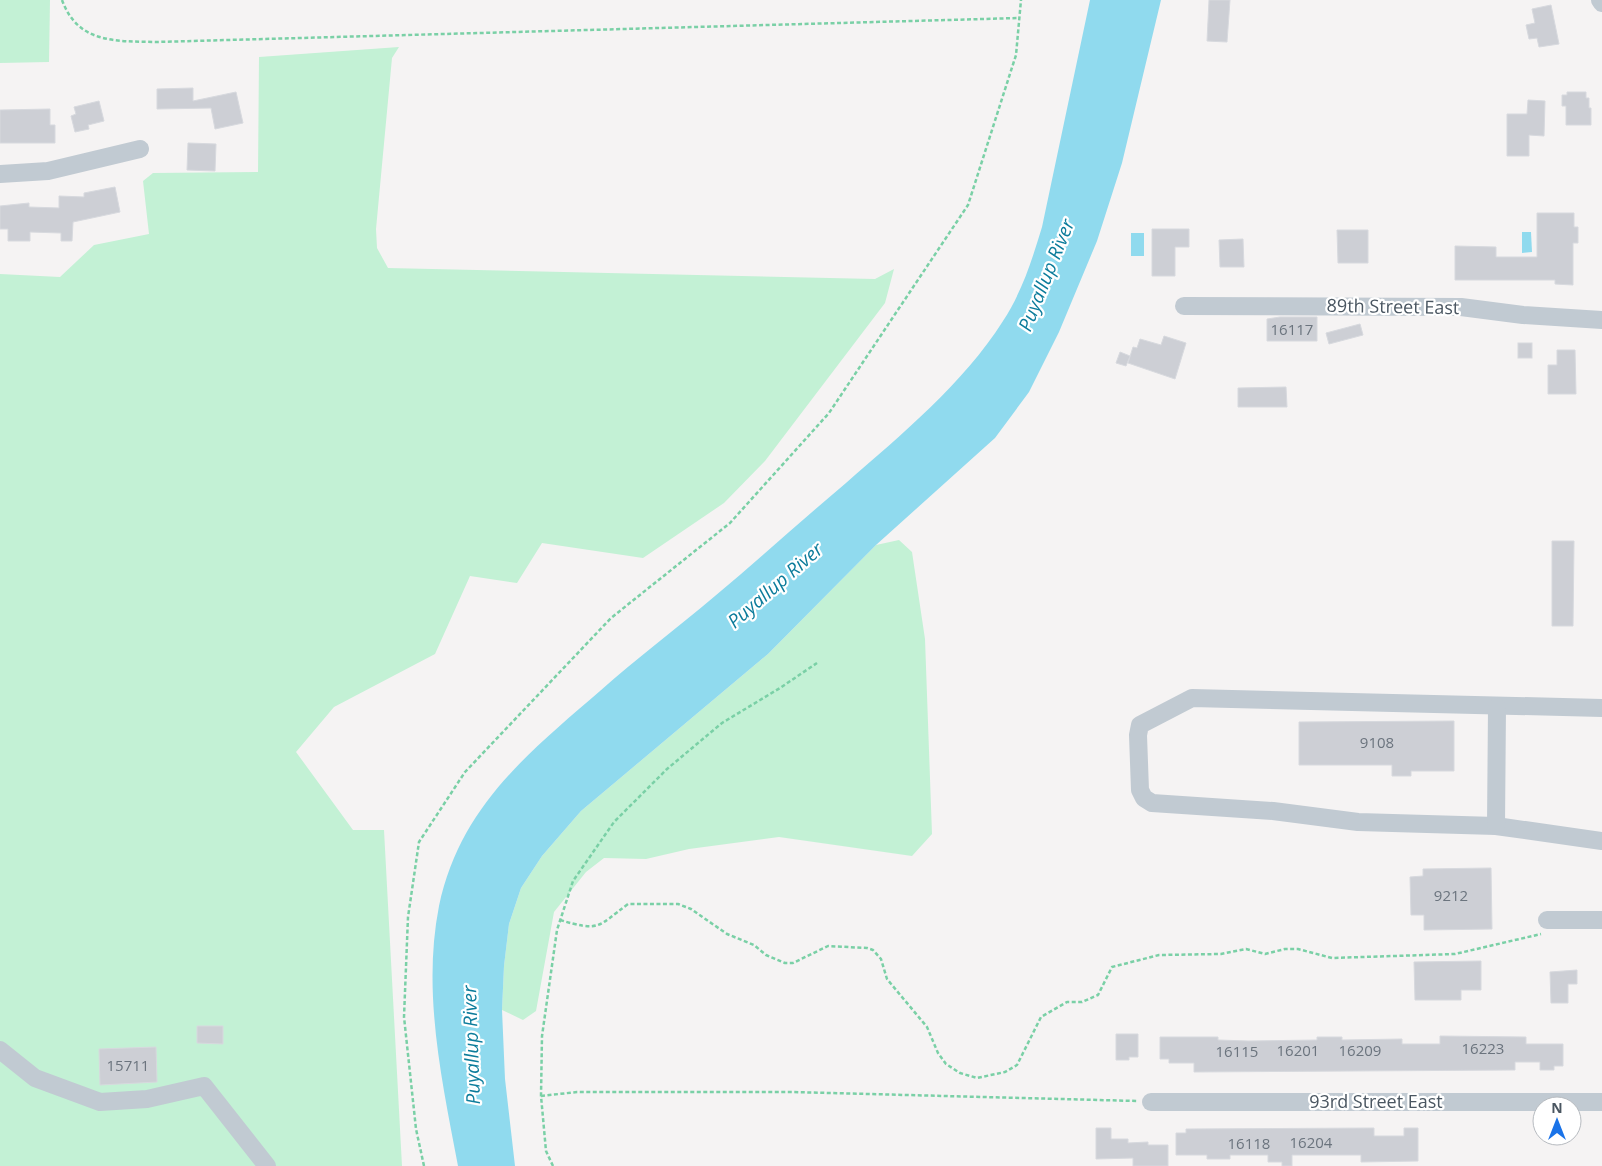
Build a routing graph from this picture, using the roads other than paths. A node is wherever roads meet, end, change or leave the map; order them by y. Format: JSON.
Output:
{"nodes":[{"id":1,"x":140,"y":149,"type":"dead end"},
{"id":2,"x":0,"y":174,"type":"edge"},
{"id":3,"x":1184,"y":306,"type":"dead end"},
{"id":4,"x":1602,"y":320,"type":"edge"},
{"id":5,"x":1498,"y":707,"type":"junction"},
{"id":6,"x":1602,"y":708,"type":"edge"},
{"id":7,"x":1496,"y":826,"type":"junction"},
{"id":8,"x":1602,"y":841,"type":"edge"},
{"id":9,"x":1602,"y":920,"type":"edge"},
{"id":10,"x":1544,"y":927,"type":"road end"},
{"id":11,"x":0,"y":1050,"type":"edge"},
{"id":12,"x":1151,"y":1102,"type":"road end"},
{"id":13,"x":1602,"y":1102,"type":"edge"},
{"id":14,"x":267,"y":1166,"type":"edge"}],
"edges":[{"from":1,"to":2,"type":"street"},
{"from":3,"to":4,"type":"street","name":"89th Street East"},
{"from":5,"to":6,"type":"street"},
{"from":5,"to":7,"type":"street"},
{"from":5,"to":7,"type":"street"},
{"from":7,"to":8,"type":"street"},
{"from":9,"to":10,"type":"street"},
{"from":11,"to":14,"type":"street"},
{"from":12,"to":13,"type":"street","name":"93rd Street East"}]}
